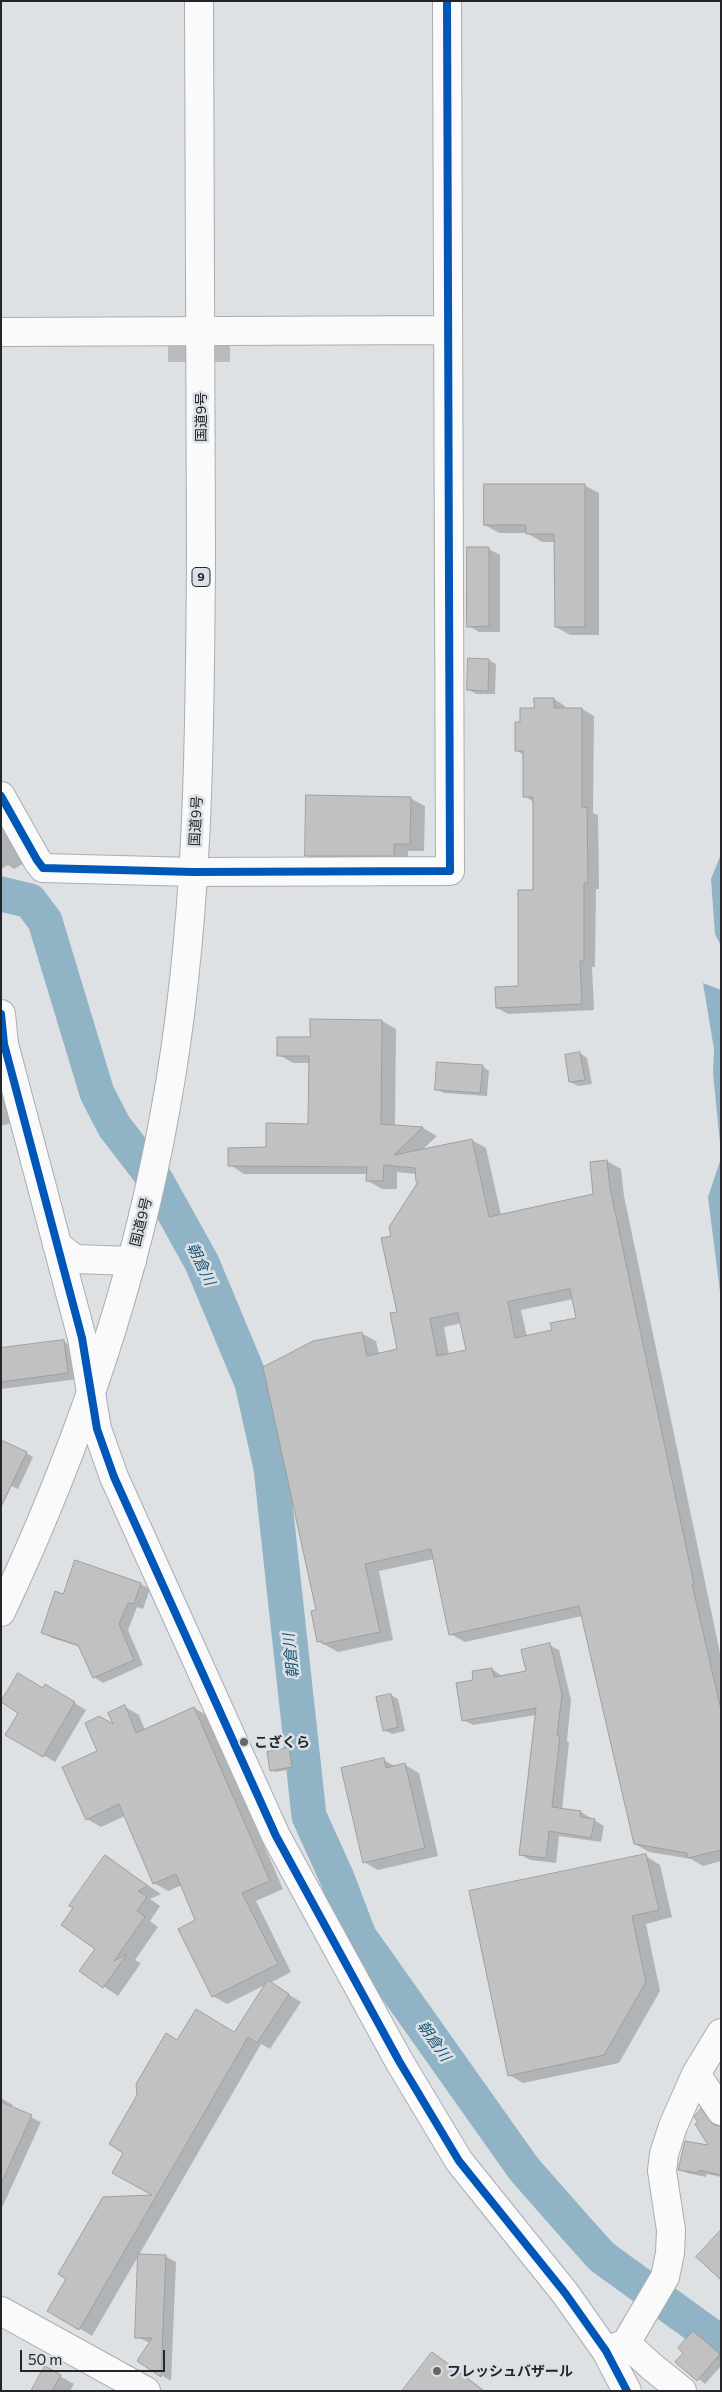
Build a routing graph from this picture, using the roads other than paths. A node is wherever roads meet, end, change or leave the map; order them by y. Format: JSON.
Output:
{"nodes":[{"id":1,"x":199,"y":1,"type":"edge"},
{"id":2,"x":447,"y":1,"type":"edge"},
{"id":3,"x":1,"y":332,"type":"edge"},
{"id":4,"x":201,"y":332,"type":"junction"},
{"id":5,"x":448,"y":339,"type":"junction"},
{"id":6,"x":168,"y":348,"type":"tunnel mouth"},
{"id":7,"x":230,"y":348,"type":"tunnel mouth"},
{"id":8,"x":1,"y":349,"type":"edge"},
{"id":9,"x":1,"y":796,"type":"edge"},
{"id":10,"x":193,"y":872,"type":"junction"},
{"id":11,"x":1,"y":1014,"type":"edge"},
{"id":12,"x":57,"y":1245,"type":"junction"},
{"id":13,"x":132,"y":1261,"type":"junction"},
{"id":14,"x":91,"y":1392,"type":"junction"},
{"id":15,"x":1,"y":1612,"type":"edge"},
{"id":16,"x":721,"y":2033,"type":"edge"},
{"id":17,"x":696,"y":2074,"type":"junction"},
{"id":18,"x":721,"y":2111,"type":"edge"},
{"id":19,"x":1,"y":2311,"type":"edge"},
{"id":20,"x":616,"y":2347,"type":"junction"},
{"id":21,"x":112,"y":2380,"type":"edge"},
{"id":22,"x":146,"y":2391,"type":"edge"},
{"id":23,"x":627,"y":2391,"type":"edge"},
{"id":24,"x":682,"y":2391,"type":"edge"}],
"edges":[{"from":1,"to":4,"type":"main road","name":"国道9号","number":"9"},
{"from":2,"to":5,"type":"main road"},
{"from":3,"to":4,"type":"main road"},
{"from":4,"to":5,"type":"main road"},
{"from":4,"to":10,"type":"main road","name":"国道9号","number":"9"},
{"from":5,"to":7,"type":"main road"},
{"from":5,"to":10,"type":"main road"},
{"from":6,"to":8,"type":"main road"},
{"from":9,"to":10,"type":"main road"},
{"from":10,"to":13,"type":"main road","name":"国道9号","number":"9"},
{"from":11,"to":12,"type":"main road"},
{"from":12,"to":13,"type":"main road"},
{"from":12,"to":14,"type":"main road"},
{"from":13,"to":14,"type":"main road","name":"国道9号","number":"9"},
{"from":14,"to":15,"type":"main road","name":"国道9号","number":"9"},
{"from":14,"to":20,"type":"main road"},
{"from":16,"to":17,"type":"main road"},
{"from":17,"to":18,"type":"main road"},
{"from":17,"to":20,"type":"main road"},
{"from":19,"to":21,"type":"main road"},
{"from":20,"to":23,"type":"main road"},
{"from":20,"to":24,"type":"main road"},
{"from":21,"to":22,"type":"main road"}]}
